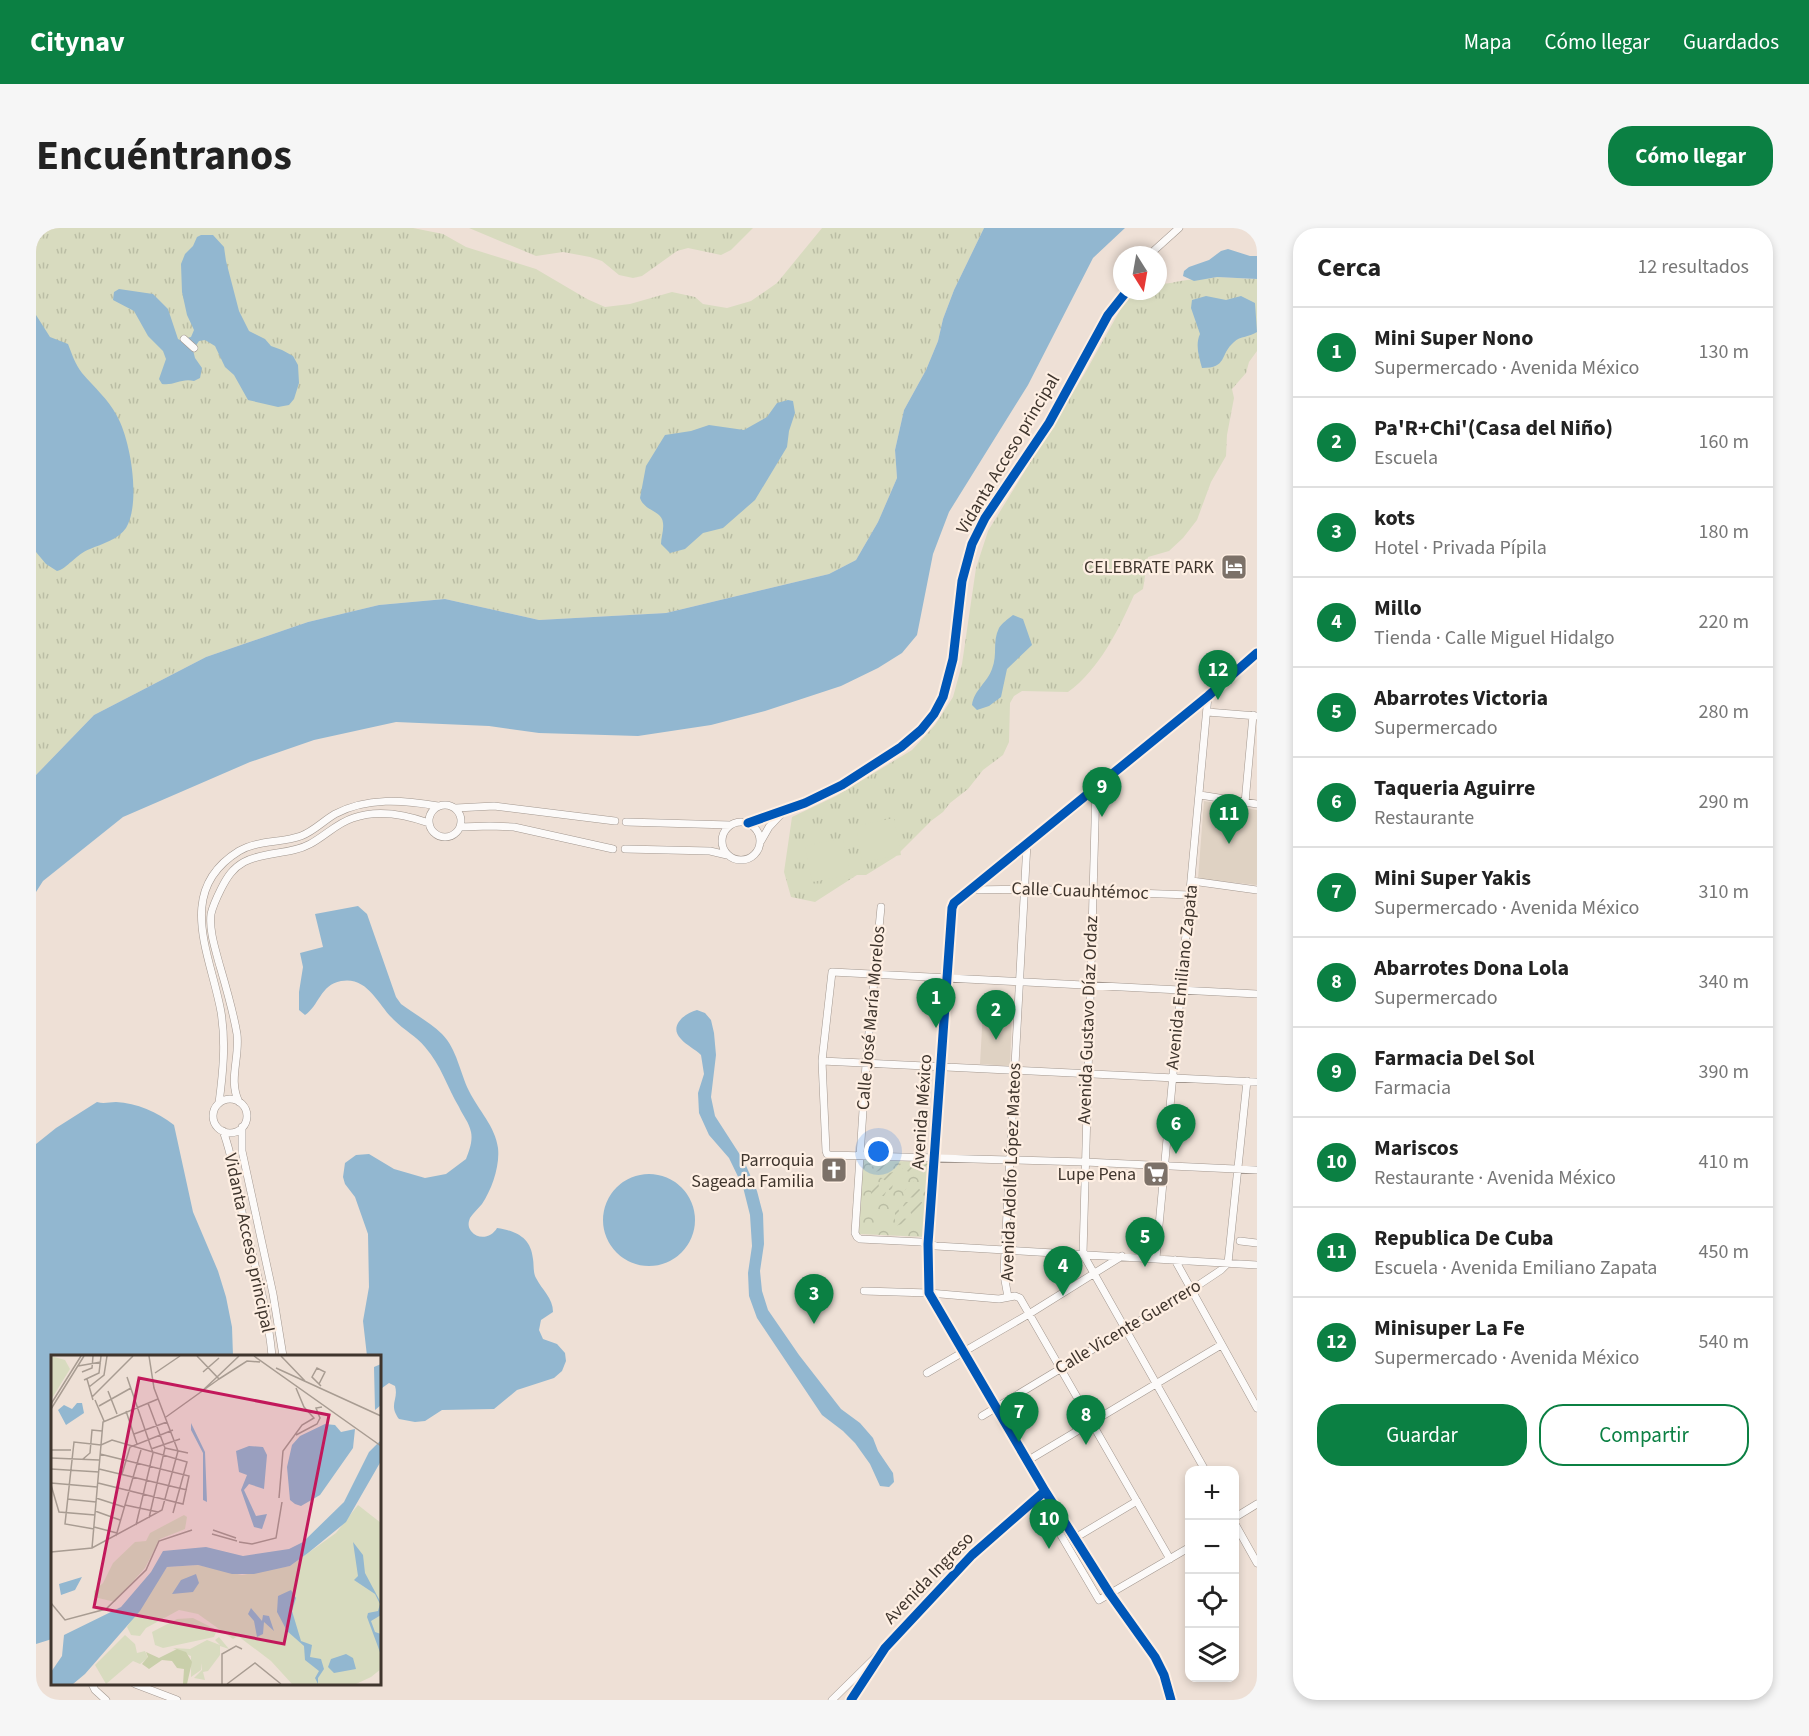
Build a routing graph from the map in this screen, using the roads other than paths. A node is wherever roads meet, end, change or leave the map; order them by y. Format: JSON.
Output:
{"nodes":[{"id":1,"x":1179,"y":228,"type":"edge"},
{"id":2,"x":1159,"y":246,"type":"edge"},
{"id":3,"x":1119,"y":300,"type":"edge"},
{"id":4,"x":184,"y":339,"type":"dead end"},
{"id":5,"x":194,"y":348,"type":"dead end"},
{"id":6,"x":1257,"y":654,"type":"edge"},
{"id":7,"x":1208,"y":696,"type":"junction"},
{"id":8,"x":1207,"y":712,"type":"junction"},
{"id":9,"x":1255,"y":716,"type":"edge"},
{"id":10,"x":1096,"y":787,"type":"junction"},
{"id":11,"x":1200,"y":795,"type":"junction"},
{"id":12,"x":1245,"y":802,"type":"junction"},
{"id":13,"x":1257,"y":804,"type":"edge"},
{"id":14,"x":438,"y":806,"type":"junction"},
{"id":15,"x":456,"y":808,"type":"junction"},
{"id":16,"x":783,"y":812,"type":"junction"},
{"id":17,"x":615,"y":821,"type":"dead end"},
{"id":18,"x":626,"y":822,"type":"dead end"},
{"id":19,"x":429,"y":823,"type":"junction"},
{"id":20,"x":748,"y":823,"type":"junction"},
{"id":21,"x":730,"y":825,"type":"junction"},
{"id":22,"x":460,"y":827,"type":"junction"},
{"id":23,"x":760,"y":842,"type":"junction"},
{"id":24,"x":1027,"y":843,"type":"junction"},
{"id":25,"x":613,"y":849,"type":"dead end"},
{"id":26,"x":625,"y":849,"type":"dead end"},
{"id":27,"x":727,"y":855,"type":"junction"},
{"id":28,"x":1192,"y":881,"type":"junction"},
{"id":29,"x":1025,"y":889,"type":"junction"},
{"id":30,"x":970,"y":890,"type":"junction"},
{"id":31,"x":1257,"y":890,"type":"edge"},
{"id":32,"x":1092,"y":891,"type":"junction"},
{"id":33,"x":1190,"y":895,"type":"junction"},
{"id":34,"x":881,"y":907,"type":"dead end"},
{"id":35,"x":875,"y":974,"type":"junction"},
{"id":36,"x":946,"y":979,"type":"junction"},
{"id":37,"x":1018,"y":982,"type":"junction"},
{"id":38,"x":1090,"y":984,"type":"junction"},
{"id":39,"x":1181,"y":989,"type":"junction"},
{"id":40,"x":1257,"y":994,"type":"edge"},
{"id":41,"x":822,"y":1061,"type":"junction"},
{"id":42,"x":866,"y":1064,"type":"junction"},
{"id":43,"x":942,"y":1068,"type":"junction"},
{"id":44,"x":1014,"y":1072,"type":"junction"},
{"id":45,"x":1087,"y":1073,"type":"junction"},
{"id":46,"x":1173,"y":1077,"type":"junction"},
{"id":47,"x":1247,"y":1082,"type":"junction"},
{"id":48,"x":1257,"y":1082,"type":"edge"},
{"id":49,"x":239,"y":1101,"type":"junction"},
{"id":50,"x":219,"y":1103,"type":"junction"},
{"id":51,"x":242,"y":1127,"type":"junction"},
{"id":52,"x":223,"y":1131,"type":"junction"},
{"id":53,"x":860,"y":1157,"type":"junction"},
{"id":54,"x":935,"y":1158,"type":"junction"},
{"id":55,"x":1010,"y":1160,"type":"junction"},
{"id":56,"x":1085,"y":1162,"type":"junction"},
{"id":57,"x":1165,"y":1165,"type":"junction"},
{"id":58,"x":1238,"y":1169,"type":"junction"},
{"id":59,"x":1257,"y":1170,"type":"edge"},
{"id":60,"x":1240,"y":1241,"type":"dead end"},
{"id":61,"x":1257,"y":1242,"type":"edge"},
{"id":62,"x":928,"y":1244,"type":"junction"},
{"id":63,"x":1005,"y":1250,"type":"junction"},
{"id":64,"x":1083,"y":1254,"type":"junction"},
{"id":65,"x":1122,"y":1256,"type":"junction"},
{"id":66,"x":1156,"y":1258,"type":"junction"},
{"id":67,"x":1175,"y":1260,"type":"junction"},
{"id":68,"x":1228,"y":1263,"type":"junction"},
{"id":69,"x":1257,"y":1265,"type":"edge"},
{"id":70,"x":1094,"y":1274,"type":"junction"},
{"id":71,"x":1191,"y":1290,"type":"junction"},
{"id":72,"x":864,"y":1291,"type":"dead end"},
{"id":73,"x":929,"y":1293,"type":"junction"},
{"id":74,"x":1008,"y":1296,"type":"junction"},
{"id":75,"x":1029,"y":1314,"type":"junction"},
{"id":76,"x":1125,"y":1330,"type":"junction"},
{"id":77,"x":1221,"y":1345,"type":"junction"},
{"id":78,"x":963,"y":1351,"type":"junction"},
{"id":79,"x":272,"y":1355,"type":"edge"},
{"id":80,"x":283,"y":1355,"type":"edge"},
{"id":81,"x":1061,"y":1368,"type":"junction"},
{"id":82,"x":927,"y":1373,"type":"dead end"},
{"id":83,"x":1156,"y":1384,"type":"junction"},
{"id":84,"x":996,"y":1408,"type":"junction"},
{"id":85,"x":1257,"y":1408,"type":"edge"},
{"id":86,"x":982,"y":1416,"type":"dead end"},
{"id":87,"x":1093,"y":1423,"type":"junction"},
{"id":88,"x":1028,"y":1461,"type":"junction"},
{"id":89,"x":1203,"y":1466,"type":"edge"},
{"id":90,"x":1042,"y":1493,"type":"junction"},
{"id":91,"x":1137,"y":1501,"type":"junction"},
{"id":92,"x":1257,"y":1504,"type":"edge"},
{"id":93,"x":1239,"y":1517,"type":"edge"},
{"id":94,"x":1239,"y":1529,"type":"edge"},
{"id":95,"x":1075,"y":1538,"type":"junction"},
{"id":96,"x":1185,"y":1549,"type":"edge"},
{"id":97,"x":1170,"y":1559,"type":"junction"},
{"id":98,"x":1257,"y":1563,"type":"edge"},
{"id":99,"x":1110,"y":1594,"type":"junction"},
{"id":100,"x":885,"y":1648,"type":"junction"},
{"id":101,"x":93,"y":1685,"type":"edge"},
{"id":102,"x":140,"y":1685,"type":"edge"},
{"id":103,"x":106,"y":1700,"type":"edge"},
{"id":104,"x":177,"y":1700,"type":"edge"},
{"id":105,"x":832,"y":1700,"type":"edge"},
{"id":106,"x":850,"y":1700,"type":"edge"},
{"id":107,"x":1171,"y":1700,"type":"edge"}],
"edges":[{"from":1,"to":2,"type":"street"},
{"from":3,"to":16,"type":"street","name":"Vidanta Acceso principal"},
{"from":4,"to":5,"type":"street"},
{"from":6,"to":7,"type":"street","name":"Avenida México"},
{"from":7,"to":8,"type":"street","name":"Avenida Emiliano Zapata"},
{"from":7,"to":10,"type":"street","name":"Avenida México"},
{"from":8,"to":9,"type":"street"},
{"from":8,"to":11,"type":"street","name":"Avenida Emiliano Zapata"},
{"from":9,"to":12,"type":"street"},
{"from":10,"to":24,"type":"street","name":"Avenida México"},
{"from":10,"to":32,"type":"street","name":"Avenida Gustavo Díaz Ordaz"},
{"from":11,"to":12,"type":"street"},
{"from":11,"to":28,"type":"street","name":"Avenida Emiliano Zapata"},
{"from":12,"to":13,"type":"street"},
{"from":14,"to":15,"type":"street","name":"Vidanta Acceso principal"},
{"from":14,"to":19,"type":"street"},
{"from":14,"to":50,"type":"street","name":"Vidanta Acceso principal"},
{"from":15,"to":17,"type":"street","name":"Vidanta Acceso principal"},
{"from":15,"to":22,"type":"street"},
{"from":16,"to":20,"type":"street","name":"Vidanta Acceso principal"},
{"from":16,"to":23,"type":"street"},
{"from":18,"to":21,"type":"street"},
{"from":19,"to":22,"type":"street"},
{"from":19,"to":49,"type":"street"},
{"from":20,"to":21,"type":"street"},
{"from":20,"to":23,"type":"street"},
{"from":21,"to":27,"type":"street"},
{"from":22,"to":25,"type":"street"},
{"from":23,"to":27,"type":"street"},
{"from":24,"to":29,"type":"street","name":"Avenida Adolfo López Mateos"},
{"from":24,"to":30,"type":"street","name":"Avenida México"},
{"from":26,"to":27,"type":"street"},
{"from":28,"to":31,"type":"street"},
{"from":28,"to":33,"type":"street","name":"Avenida Emiliano Zapata"},
{"from":29,"to":30,"type":"street","name":"Calle Cuauhtémoc"},
{"from":29,"to":32,"type":"street","name":"Calle Cuauhtémoc"},
{"from":29,"to":37,"type":"street","name":"Avenida Adolfo López Mateos"},
{"from":30,"to":36,"type":"street","name":"Avenida México"},
{"from":32,"to":33,"type":"street","name":"Calle Cuauhtémoc"},
{"from":32,"to":38,"type":"street","name":"Avenida Gustavo Díaz Ordaz"},
{"from":33,"to":39,"type":"street","name":"Avenida Emiliano Zapata"},
{"from":34,"to":35,"type":"street","name":"Calle José María Morelos"},
{"from":35,"to":36,"type":"street"},
{"from":35,"to":41,"type":"street"},
{"from":35,"to":42,"type":"street","name":"Calle José María Morelos"},
{"from":36,"to":37,"type":"street"},
{"from":36,"to":43,"type":"street","name":"Avenida México"},
{"from":37,"to":38,"type":"street"},
{"from":37,"to":44,"type":"street","name":"Avenida Adolfo López Mateos"},
{"from":38,"to":39,"type":"street"},
{"from":38,"to":45,"type":"street","name":"Avenida Gustavo Díaz Ordaz"},
{"from":39,"to":40,"type":"street"},
{"from":39,"to":46,"type":"street","name":"Avenida Emiliano Zapata"},
{"from":41,"to":42,"type":"street"},
{"from":41,"to":53,"type":"street"},
{"from":42,"to":43,"type":"street"},
{"from":42,"to":53,"type":"street","name":"Calle José María Morelos"},
{"from":43,"to":44,"type":"street"},
{"from":43,"to":54,"type":"street","name":"Avenida México"},
{"from":44,"to":45,"type":"street"},
{"from":44,"to":55,"type":"street","name":"Avenida Adolfo López Mateos"},
{"from":45,"to":46,"type":"street"},
{"from":45,"to":56,"type":"street","name":"Avenida Gustavo Díaz Ordaz"},
{"from":46,"to":47,"type":"street"},
{"from":46,"to":57,"type":"street","name":"Avenida Emiliano Zapata"},
{"from":47,"to":48,"type":"street"},
{"from":47,"to":58,"type":"street"},
{"from":49,"to":50,"type":"street"},
{"from":49,"to":51,"type":"street","name":"Vidanta Acceso principal"},
{"from":50,"to":52,"type":"street","name":"Vidanta Acceso principal"},
{"from":51,"to":52,"type":"street","name":"Vidanta Acceso principal"},
{"from":51,"to":80,"type":"street"},
{"from":52,"to":79,"type":"street","name":"Vidanta Acceso principal"},
{"from":53,"to":54,"type":"street"},
{"from":53,"to":62,"type":"street","name":"Calle José María Morelos"},
{"from":54,"to":55,"type":"street"},
{"from":54,"to":62,"type":"street","name":"Avenida México"},
{"from":55,"to":56,"type":"street"},
{"from":55,"to":63,"type":"street","name":"Avenida Adolfo López Mateos"},
{"from":56,"to":57,"type":"street"},
{"from":56,"to":64,"type":"street","name":"Avenida Gustavo Díaz Ordaz"},
{"from":57,"to":58,"type":"street"},
{"from":57,"to":66,"type":"street","name":"Avenida Emiliano Zapata"},
{"from":58,"to":59,"type":"street"},
{"from":58,"to":68,"type":"street"},
{"from":60,"to":61,"type":"street"},
{"from":62,"to":63,"type":"street"},
{"from":62,"to":73,"type":"street","name":"Avenida México"},
{"from":63,"to":64,"type":"street"},
{"from":63,"to":74,"type":"street","name":"Avenida Adolfo López Mateos"},
{"from":64,"to":65,"type":"street"},
{"from":64,"to":70,"type":"street"},
{"from":65,"to":66,"type":"street"},
{"from":65,"to":70,"type":"street"},
{"from":66,"to":67,"type":"street"},
{"from":67,"to":68,"type":"street"},
{"from":67,"to":71,"type":"street"},
{"from":68,"to":69,"type":"street"},
{"from":68,"to":71,"type":"street","name":"Calle Vicente Guerrero"},
{"from":70,"to":75,"type":"street"},
{"from":70,"to":76,"type":"street"},
{"from":71,"to":76,"type":"street","name":"Calle Vicente Guerrero"},
{"from":71,"to":77,"type":"street"},
{"from":72,"to":73,"type":"street"},
{"from":73,"to":74,"type":"street"},
{"from":73,"to":78,"type":"street","name":"Avenida México"},
{"from":74,"to":75,"type":"street","name":"Avenida Adolfo López Mateos"},
{"from":75,"to":78,"type":"street"},
{"from":75,"to":81,"type":"street","name":"Avenida Adolfo López Mateos"},
{"from":76,"to":81,"type":"street","name":"Calle Vicente Guerrero"},
{"from":76,"to":83,"type":"street"},
{"from":77,"to":83,"type":"street"},
{"from":77,"to":85,"type":"street"},
{"from":78,"to":82,"type":"street"},
{"from":78,"to":84,"type":"street","name":"Avenida México"},
{"from":81,"to":84,"type":"street","name":"Calle Vicente Guerrero"},
{"from":81,"to":87,"type":"street","name":"Avenida Adolfo López Mateos"},
{"from":83,"to":87,"type":"street"},
{"from":83,"to":89,"type":"street"},
{"from":84,"to":86,"type":"street","name":"Calle Vicente Guerrero"},
{"from":84,"to":88,"type":"street","name":"Avenida México"},
{"from":87,"to":88,"type":"street"},
{"from":87,"to":91,"type":"street","name":"Avenida Adolfo López Mateos"},
{"from":88,"to":90,"type":"street","name":"Avenida México"},
{"from":90,"to":95,"type":"street","name":"Avenida México"},
{"from":90,"to":99,"type":"street","name":"Avenida México"},
{"from":90,"to":100,"type":"street","name":"Avenida Ingreso"},
{"from":91,"to":95,"type":"street"},
{"from":91,"to":97,"type":"street","name":"Avenida Adolfo López Mateos"},
{"from":92,"to":93,"type":"street"},
{"from":94,"to":98,"type":"street"},
{"from":95,"to":99,"type":"street","name":"Avenida México"},
{"from":96,"to":97,"type":"street"},
{"from":97,"to":99,"type":"street"},
{"from":99,"to":107,"type":"street"},
{"from":100,"to":105,"type":"street","name":"Avenida Ingreso"},
{"from":100,"to":106,"type":"street","name":"Avenida Ingreso"},
{"from":101,"to":103,"type":"street"},
{"from":102,"to":104,"type":"street"}]}
